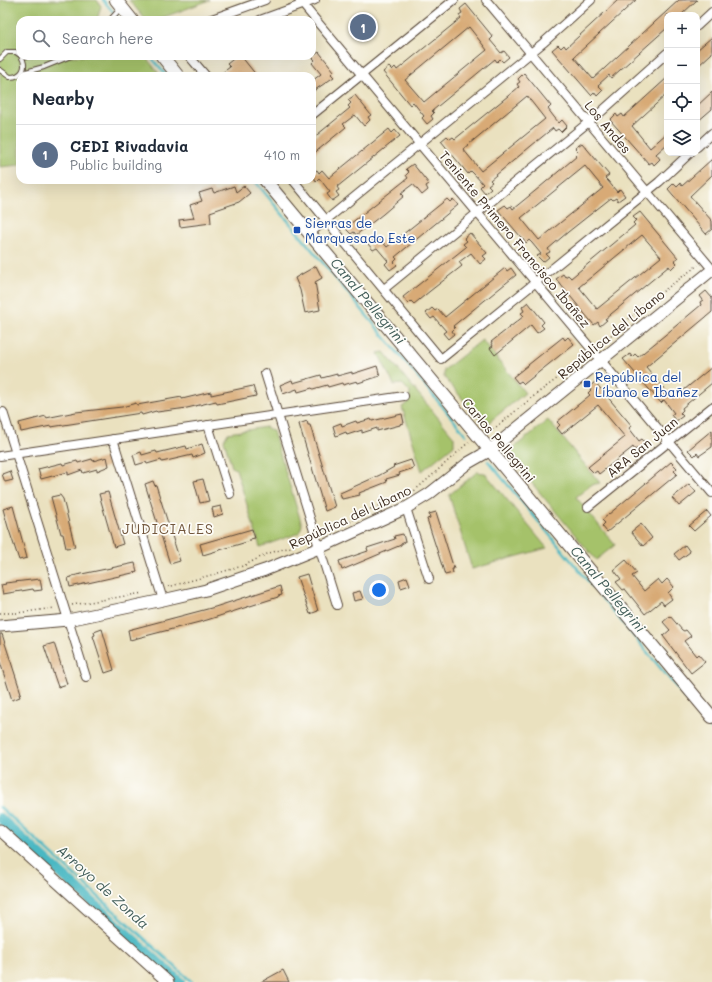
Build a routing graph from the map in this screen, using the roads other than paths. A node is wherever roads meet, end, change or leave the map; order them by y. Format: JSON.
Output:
{"nodes":[{"id":1,"x":265,"y":0,"type":"edge"},
{"id":2,"x":315,"y":0,"type":"edge"},
{"id":3,"x":454,"y":0,"type":"edge"},
{"id":4,"x":486,"y":0,"type":"edge"},
{"id":5,"x":591,"y":0,"type":"edge"},
{"id":6,"x":301,"y":2,"type":"edge"},
{"id":7,"x":118,"y":6,"type":"edge"},
{"id":8,"x":712,"y":12,"type":"edge"},
{"id":9,"x":112,"y":16,"type":"edge"},
{"id":10,"x":128,"y":16,"type":"edge"},
{"id":11,"x":220,"y":16,"type":"edge"},
{"id":12,"x":269,"y":16,"type":"edge"},
{"id":13,"x":313,"y":16,"type":"edge"},
{"id":14,"x":316,"y":20,"type":"edge"},
{"id":15,"x":700,"y":23,"type":"edge"},
{"id":16,"x":16,"y":52,"type":"edge"},
{"id":17,"x":531,"y":53,"type":"junction"},
{"id":18,"x":664,"y":56,"type":"edge"},
{"id":19,"x":0,"y":59,"type":"edge"},
{"id":20,"x":23,"y":60,"type":"edge"},
{"id":21,"x":62,"y":60,"type":"edge"},
{"id":22,"x":165,"y":60,"type":"edge"},
{"id":23,"x":193,"y":60,"type":"edge"},
{"id":24,"x":0,"y":71,"type":"edge"},
{"id":25,"x":22,"y":72,"type":"edge"},
{"id":26,"x":26,"y":72,"type":"edge"},
{"id":27,"x":175,"y":72,"type":"edge"},
{"id":28,"x":203,"y":72,"type":"edge"},
{"id":29,"x":362,"y":75,"type":"junction"},
{"id":30,"x":16,"y":76,"type":"edge"},
{"id":31,"x":316,"y":112,"type":"edge"},
{"id":32,"x":589,"y":122,"type":"junction"},
{"id":33,"x":712,"y":133,"type":"edge"},
{"id":34,"x":420,"y":144,"type":"junction"},
{"id":35,"x":700,"y":144,"type":"edge"},
{"id":36,"x":687,"y":156,"type":"edge"},
{"id":37,"x":268,"y":184,"type":"edge"},
{"id":38,"x":296,"y":184,"type":"edge"},
{"id":39,"x":647,"y":192,"type":"junction"},
{"id":40,"x":478,"y":213,"type":"junction"},
{"id":41,"x":326,"y":220,"type":"junction"},
{"id":42,"x":309,"y":234,"type":"junction"},
{"id":43,"x":712,"y":270,"type":"edge"},
{"id":44,"x":536,"y":282,"type":"junction"},
{"id":45,"x":384,"y":289,"type":"junction"},
{"id":46,"x":601,"y":360,"type":"junction"},
{"id":47,"x":265,"y":373,"type":"dead end"},
{"id":48,"x":404,"y":396,"type":"dead end"},
{"id":49,"x":712,"y":406,"type":"edge"},
{"id":50,"x":3,"y":412,"type":"dead end"},
{"id":51,"x":278,"y":414,"type":"junction"},
{"id":52,"x":208,"y":425,"type":"junction"},
{"id":53,"x":113,"y":439,"type":"junction"},
{"id":54,"x":669,"y":441,"type":"junction"},
{"id":55,"x":490,"y":450,"type":"junction"},
{"id":56,"x":16,"y":454,"type":"junction"},
{"id":57,"x":0,"y":456,"type":"edge"},
{"id":58,"x":712,"y":493,"type":"edge"},
{"id":59,"x":230,"y":494,"type":"dead end"},
{"id":60,"x":588,"y":507,"type":"dead end"},
{"id":61,"x":406,"y":508,"type":"junction"},
{"id":62,"x":320,"y":548,"type":"junction"},
{"id":63,"x":429,"y":580,"type":"dead end"},
{"id":64,"x":161,"y":595,"type":"junction"},
{"id":65,"x":337,"y":605,"type":"dead end"},
{"id":66,"x":68,"y":620,"type":"junction"},
{"id":67,"x":0,"y":626,"type":"edge"},
{"id":68,"x":86,"y":677,"type":"dead end"},
{"id":69,"x":712,"y":717,"type":"edge"},
{"id":70,"x":0,"y":830,"type":"edge"},
{"id":71,"x":168,"y":982,"type":"edge"}],
"edges":[{"from":1,"to":11,"type":"street"},
{"from":2,"to":6,"type":"street"},
{"from":3,"to":29,"type":"street"},
{"from":4,"to":17,"type":"street","name":"Los Andes"},
{"from":5,"to":17,"type":"street"},
{"from":6,"to":12,"type":"street"},
{"from":6,"to":13,"type":"street","name":"Teniente Primero Francisco Ibañez"},
{"from":7,"to":9,"type":"lane"},
{"from":7,"to":10,"type":"main road"},
{"from":8,"to":15,"type":"street"},
{"from":14,"to":29,"type":"street","name":"Teniente Primero Francisco Ibañez"},
{"from":16,"to":19,"type":"lane"},
{"from":17,"to":32,"type":"street","name":"Los Andes"},
{"from":17,"to":34,"type":"street"},
{"from":18,"to":32,"type":"street"},
{"from":20,"to":25,"type":"lane"},
{"from":21,"to":26,"type":"lane"},
{"from":22,"to":27,"type":"main road"},
{"from":23,"to":28,"type":"street"},
{"from":24,"to":30,"type":"lane"},
{"from":29,"to":31,"type":"street"},
{"from":29,"to":34,"type":"street","name":"Teniente Primero Francisco Ibañez"},
{"from":32,"to":39,"type":"street","name":"Los Andes"},
{"from":32,"to":40,"type":"street"},
{"from":33,"to":35,"type":"street"},
{"from":34,"to":40,"type":"street","name":"Teniente Primero Francisco Ibañez"},
{"from":34,"to":41,"type":"street"},
{"from":36,"to":39,"type":"street"},
{"from":37,"to":42,"type":"main road","name":"Carlos Pellegrini"},
{"from":38,"to":41,"type":"street"},
{"from":39,"to":43,"type":"street","name":"Los Andes"},
{"from":39,"to":44,"type":"street"},
{"from":40,"to":44,"type":"street","name":"Teniente Primero Francisco Ibañez"},
{"from":40,"to":45,"type":"street"},
{"from":41,"to":42,"type":"street"},
{"from":41,"to":45,"type":"street"},
{"from":42,"to":55,"type":"main road","name":"Carlos Pellegrini"},
{"from":43,"to":46,"type":"street","name":"República del Líbano"},
{"from":44,"to":45,"type":"street"},
{"from":44,"to":46,"type":"street","name":"Teniente Primero Francisco Ibañez"},
{"from":46,"to":54,"type":"street","name":"Teniente Primero Francisco Ibañez"},
{"from":46,"to":55,"type":"street","name":"República del Líbano"},
{"from":47,"to":51,"type":"street"},
{"from":48,"to":51,"type":"street"},
{"from":49,"to":54,"type":"street","name":"ARA San Juan"},
{"from":50,"to":56,"type":"street"},
{"from":51,"to":52,"type":"street"},
{"from":51,"to":62,"type":"street"},
{"from":52,"to":53,"type":"street"},
{"from":52,"to":59,"type":"street"},
{"from":53,"to":56,"type":"street"},
{"from":53,"to":64,"type":"street"},
{"from":54,"to":58,"type":"street","name":"Teniente Primero Francisco Ibañez"},
{"from":54,"to":60,"type":"street","name":"ARA San Juan"},
{"from":55,"to":61,"type":"street","name":"República del Líbano"},
{"from":55,"to":69,"type":"main road","name":"Carlos Pellegrini"},
{"from":56,"to":57,"type":"street"},
{"from":56,"to":66,"type":"street"},
{"from":61,"to":62,"type":"street","name":"República del Líbano"},
{"from":61,"to":63,"type":"street"},
{"from":62,"to":64,"type":"street","name":"República del Líbano"},
{"from":62,"to":65,"type":"street"},
{"from":64,"to":66,"type":"street","name":"República del Líbano"},
{"from":66,"to":67,"type":"street","name":"República del Líbano"},
{"from":66,"to":68,"type":"street"},
{"from":70,"to":71,"type":"street"}]}
